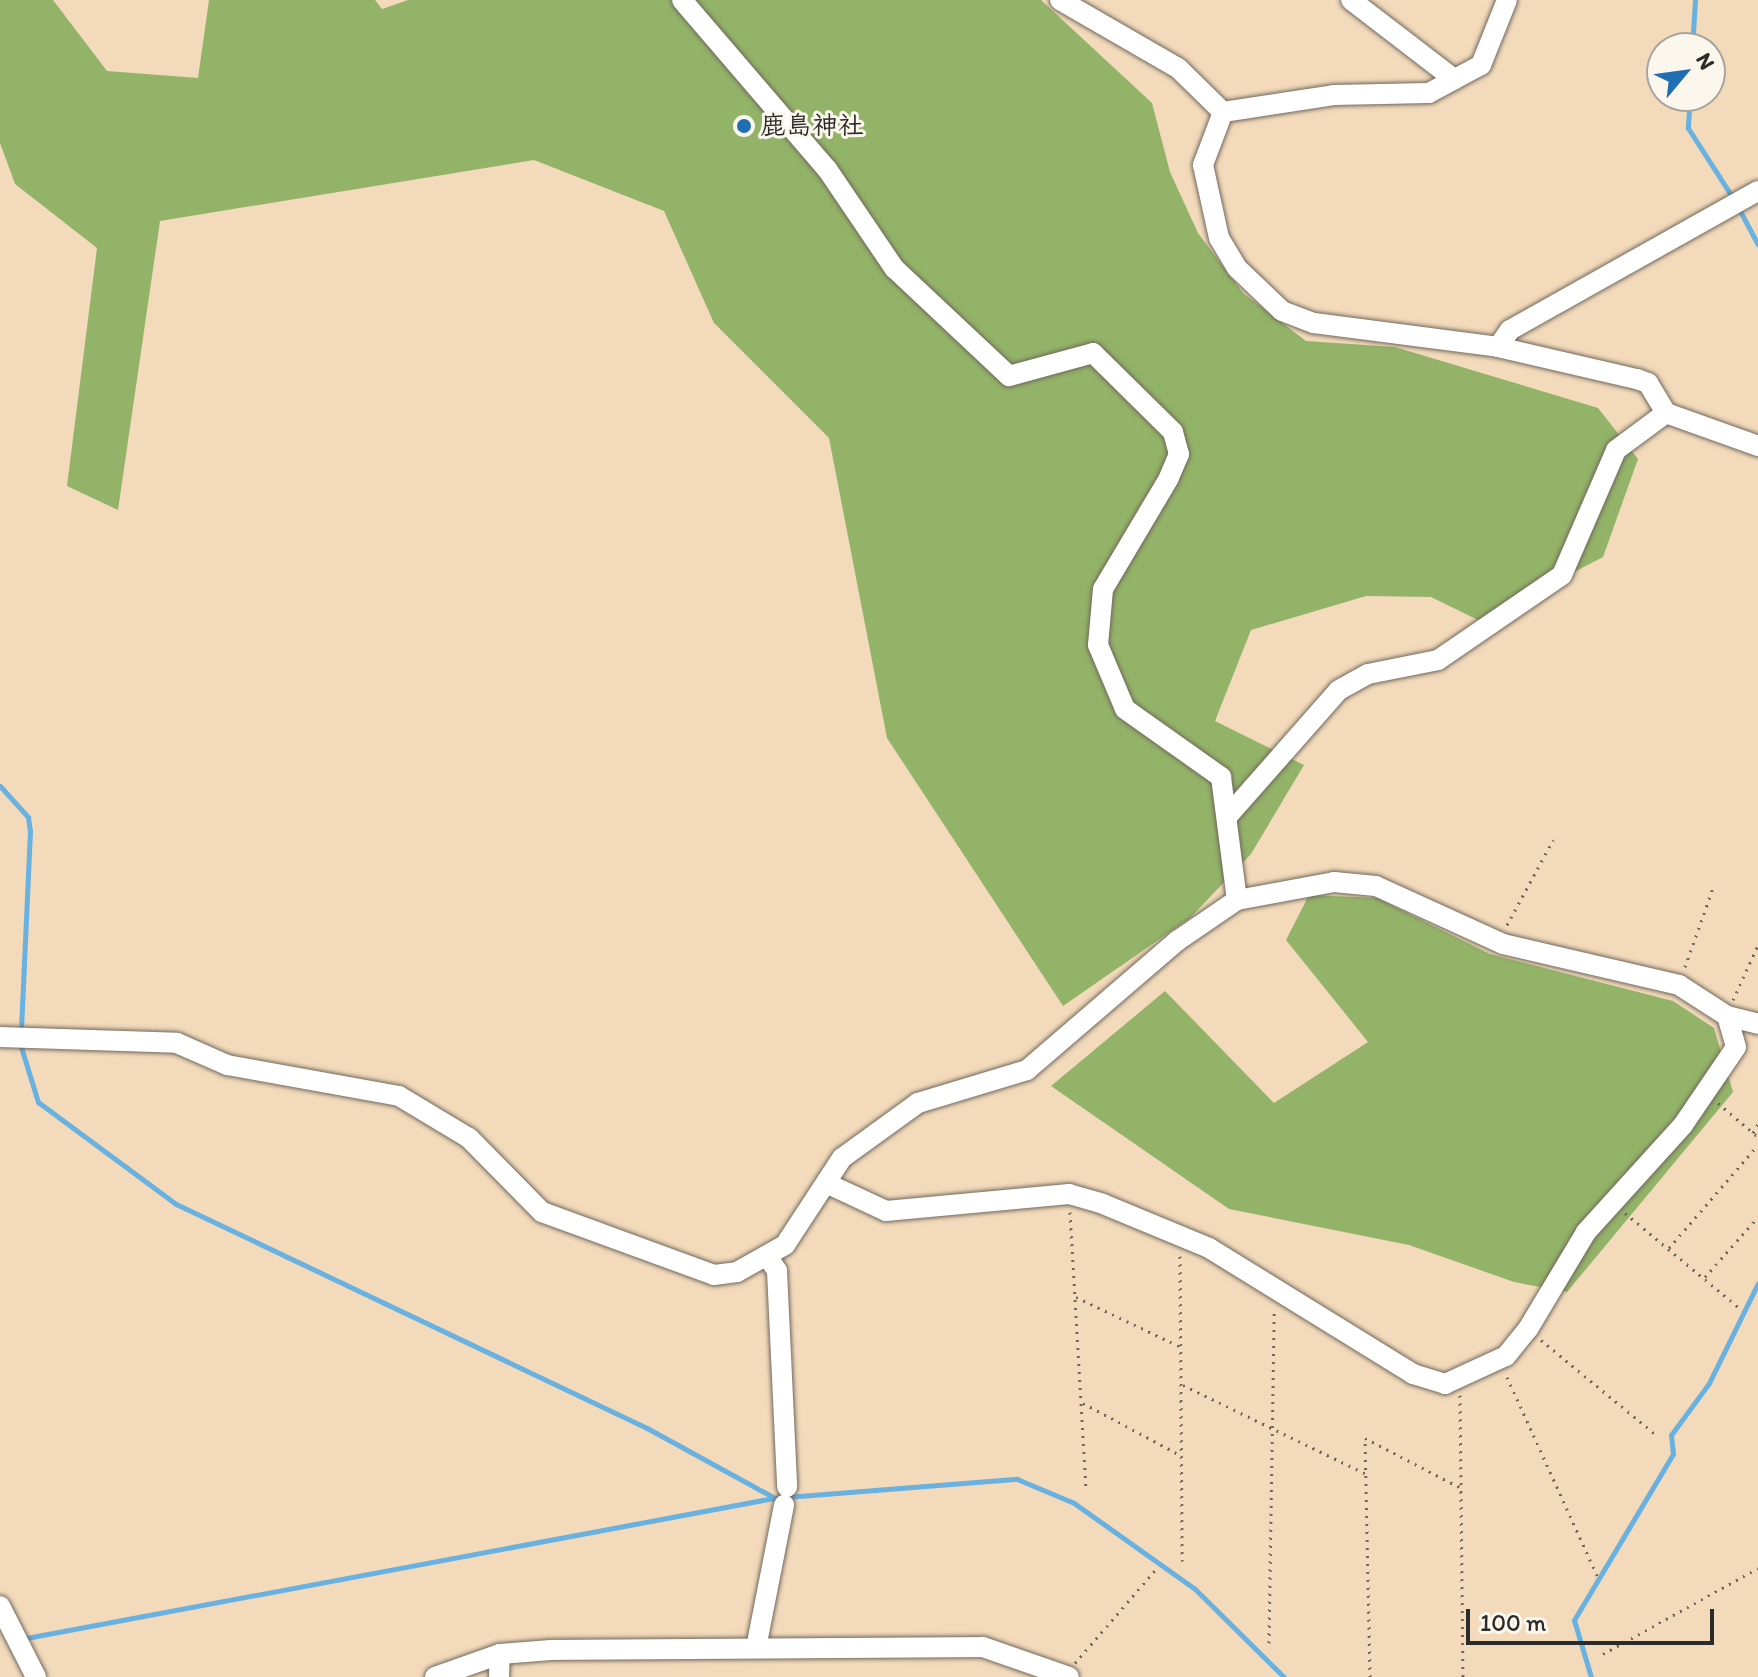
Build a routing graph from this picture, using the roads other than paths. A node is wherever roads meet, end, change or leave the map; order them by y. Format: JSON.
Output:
{"nodes":[{"id":1,"x":682,"y":0,"type":"edge"},
{"id":2,"x":1060,"y":0,"type":"edge"},
{"id":3,"x":1351,"y":0,"type":"edge"},
{"id":4,"x":1507,"y":0,"type":"edge"},
{"id":5,"x":1454,"y":79,"type":"junction"},
{"id":6,"x":1223,"y":112,"type":"junction"},
{"id":7,"x":1758,"y":191,"type":"edge"},
{"id":8,"x":1498,"y":347,"type":"junction"},
{"id":9,"x":1666,"y":413,"type":"junction"},
{"id":10,"x":1758,"y":446,"type":"edge"},
{"id":11,"x":1227,"y":817,"type":"junction"},
{"id":12,"x":1237,"y":900,"type":"junction"},
{"id":13,"x":1727,"y":1016,"type":"junction"},
{"id":14,"x":1758,"y":1024,"type":"edge"},
{"id":15,"x":0,"y":1037,"type":"edge"},
{"id":16,"x":826,"y":1183,"type":"junction"},
{"id":17,"x":767,"y":1256,"type":"junction"},
{"id":18,"x":0,"y":1606,"type":"edge"},
{"id":19,"x":756,"y":1648,"type":"junction"},
{"id":20,"x":500,"y":1654,"type":"junction"},
{"id":21,"x":1067,"y":1676,"type":"edge"},
{"id":22,"x":36,"y":1677,"type":"edge"},
{"id":23,"x":435,"y":1677,"type":"edge"},
{"id":24,"x":499,"y":1677,"type":"edge"}],
"edges":[{"from":1,"to":11,"type":"street"},
{"from":2,"to":6,"type":"street"},
{"from":3,"to":5,"type":"street"},
{"from":4,"to":5,"type":"street"},
{"from":5,"to":6,"type":"street"},
{"from":6,"to":8,"type":"street"},
{"from":7,"to":8,"type":"street"},
{"from":8,"to":9,"type":"street"},
{"from":9,"to":10,"type":"street"},
{"from":9,"to":11,"type":"street"},
{"from":11,"to":12,"type":"street"},
{"from":12,"to":13,"type":"street"},
{"from":12,"to":16,"type":"street"},
{"from":13,"to":14,"type":"street"},
{"from":13,"to":16,"type":"street"},
{"from":15,"to":17,"type":"street"},
{"from":16,"to":17,"type":"street"},
{"from":17,"to":19,"type":"street"},
{"from":18,"to":22,"type":"street"},
{"from":19,"to":20,"type":"street"},
{"from":19,"to":21,"type":"street"},
{"from":20,"to":23,"type":"street"},
{"from":20,"to":24,"type":"street"}]}
